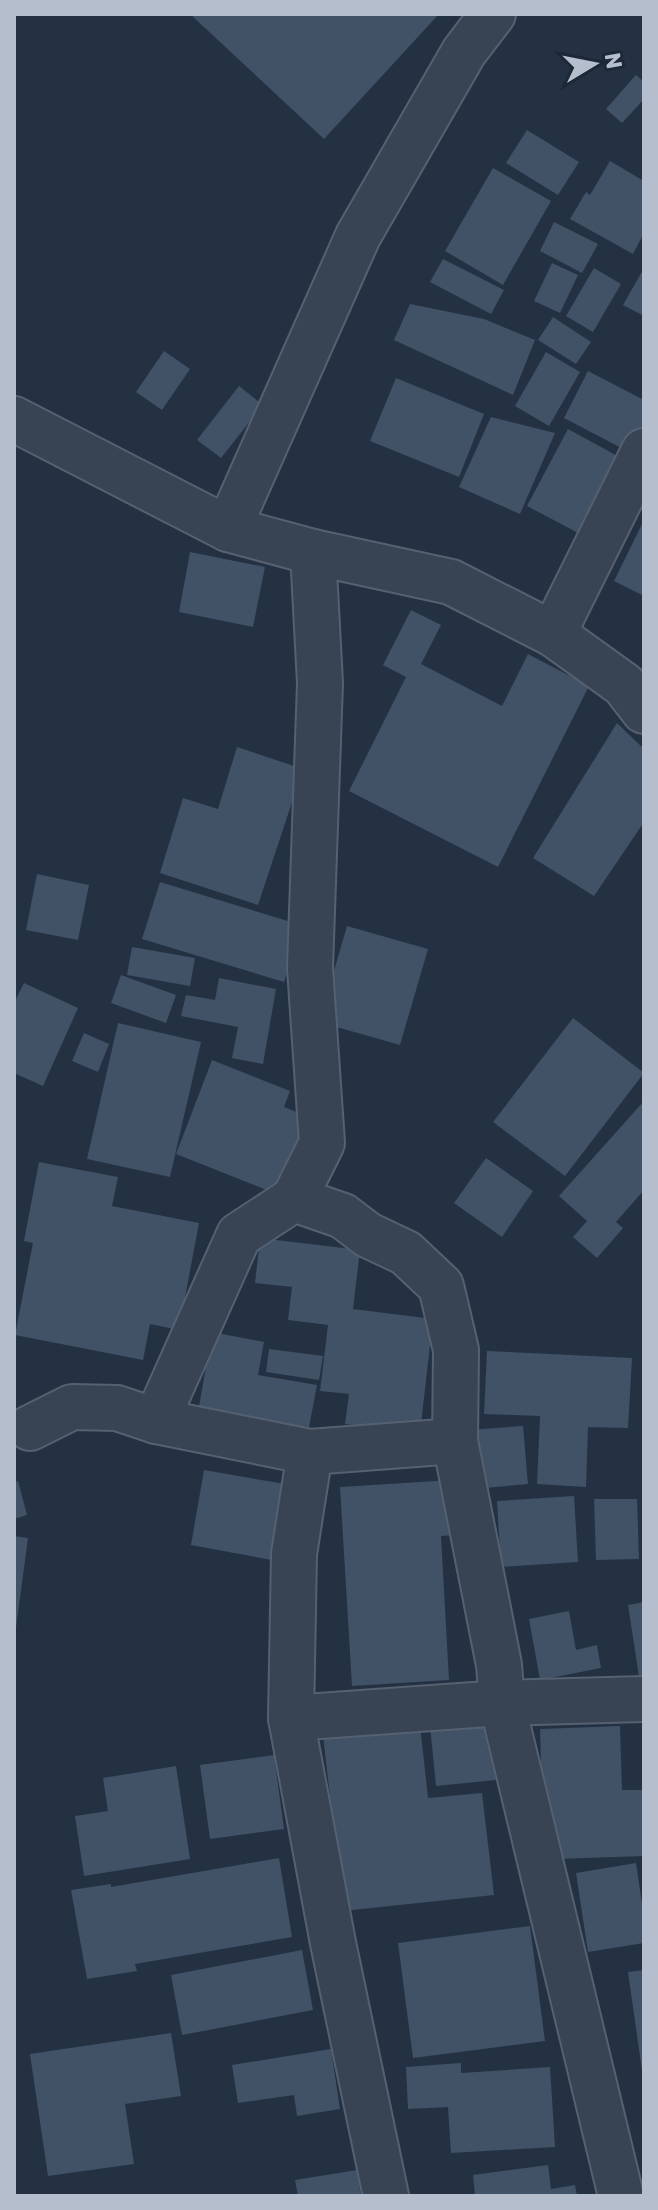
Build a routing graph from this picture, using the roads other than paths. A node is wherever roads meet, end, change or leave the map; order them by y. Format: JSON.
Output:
{"nodes":[{"id":1,"x":493,"y":14,"type":"edge"},
{"id":2,"x":14,"y":419,"type":"edge"},
{"id":3,"x":644,"y":451,"type":"edge"},
{"id":4,"x":228,"y":529,"type":"junction"},
{"id":5,"x":313,"y":552,"type":"junction"},
{"id":6,"x":553,"y":634,"type":"junction"},
{"id":7,"x":644,"y":711,"type":"edge"},
{"id":8,"x":294,"y":1199,"type":"junction"},
{"id":9,"x":156,"y":1421,"type":"junction"},
{"id":10,"x":30,"y":1428,"type":"dead end"},
{"id":11,"x":455,"y":1441,"type":"junction"},
{"id":12,"x":310,"y":1452,"type":"junction"},
{"id":13,"x":644,"y":1699,"type":"edge"},
{"id":14,"x":502,"y":1703,"type":"junction"},
{"id":15,"x":291,"y":1718,"type":"junction"},
{"id":16,"x":386,"y":2196,"type":"edge"},
{"id":17,"x":621,"y":2196,"type":"edge"}],
"edges":[{"from":1,"to":4,"type":"street"},
{"from":2,"to":4,"type":"street"},
{"from":3,"to":6,"type":"street"},
{"from":4,"to":5,"type":"street"},
{"from":5,"to":6,"type":"street"},
{"from":5,"to":8,"type":"street"},
{"from":6,"to":7,"type":"street"},
{"from":8,"to":9,"type":"street"},
{"from":8,"to":11,"type":"street"},
{"from":9,"to":10,"type":"street"},
{"from":9,"to":12,"type":"street"},
{"from":11,"to":12,"type":"street"},
{"from":11,"to":14,"type":"street"},
{"from":12,"to":15,"type":"street"},
{"from":13,"to":14,"type":"street"},
{"from":14,"to":15,"type":"street"},
{"from":14,"to":17,"type":"street"},
{"from":15,"to":16,"type":"street"}]}
